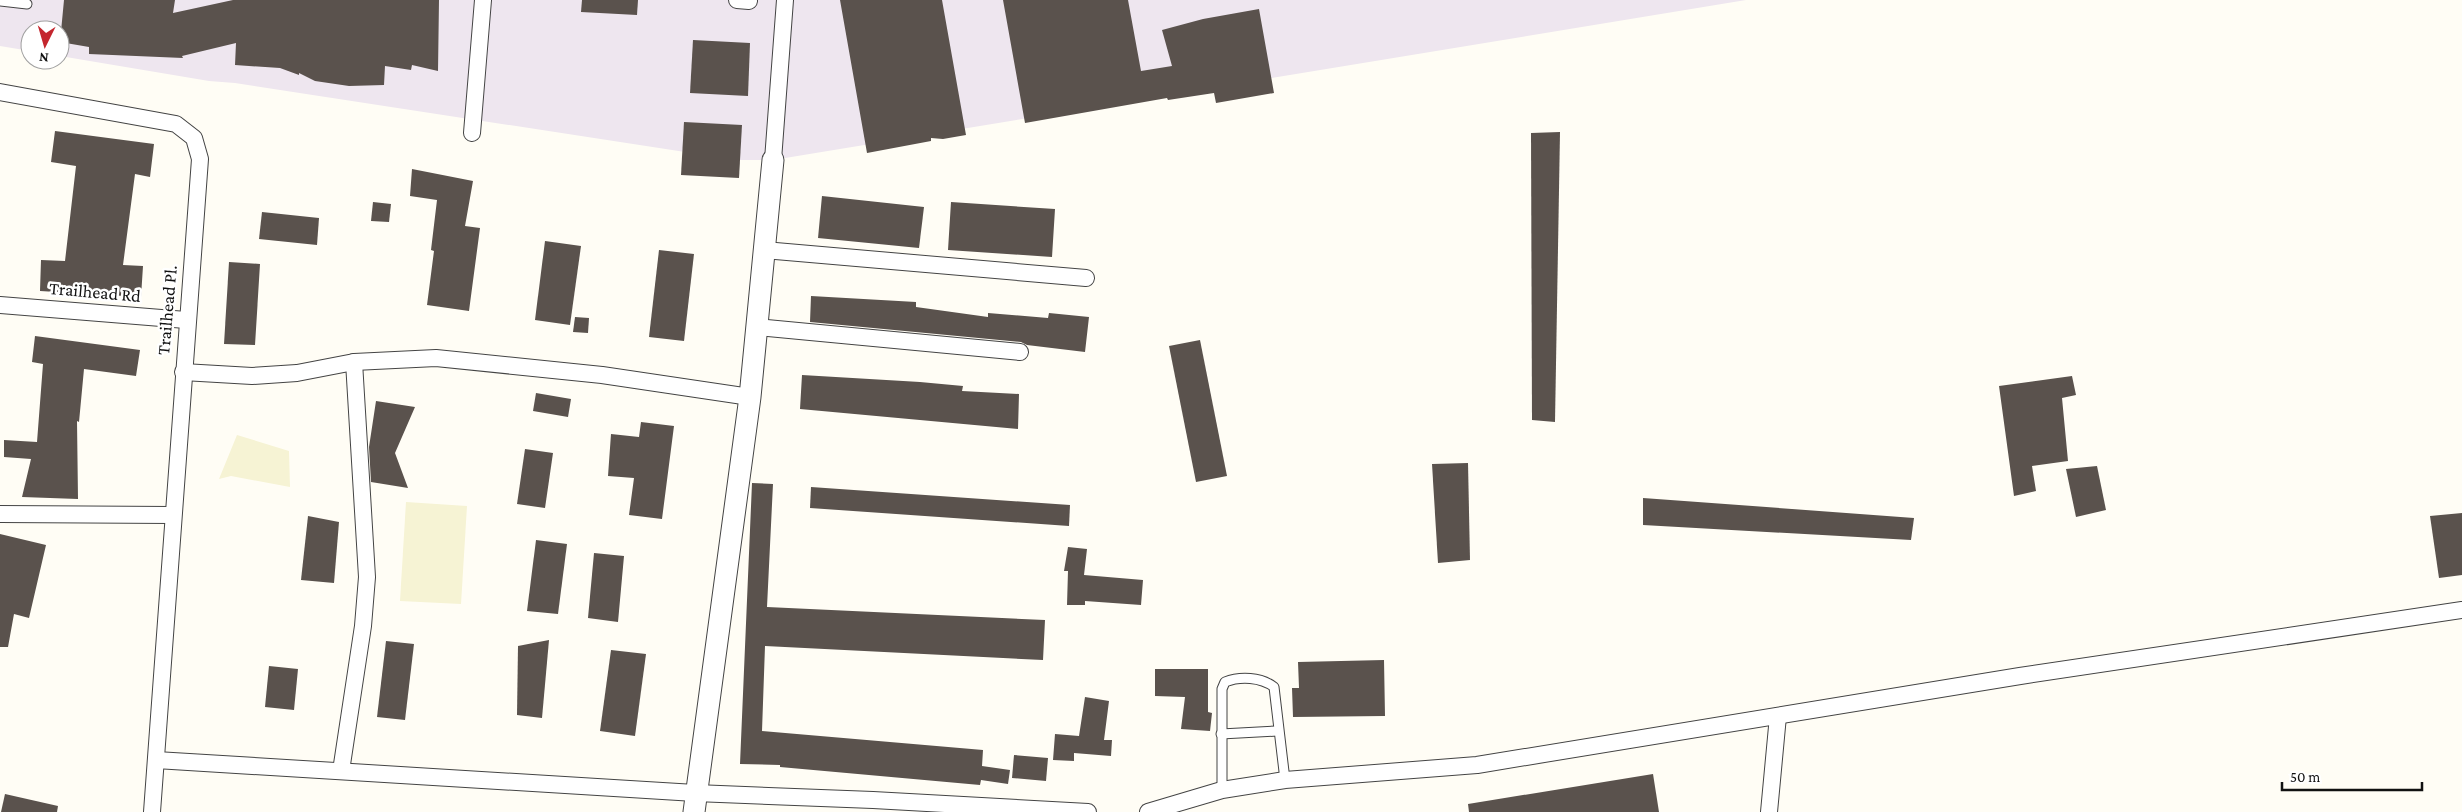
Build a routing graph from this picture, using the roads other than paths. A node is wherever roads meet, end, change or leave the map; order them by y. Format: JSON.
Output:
{"nodes":[{"id":1,"x":0,"y":0,"type":"edge"},
{"id":2,"x":483,"y":0,"type":"edge"},
{"id":3,"x":785,"y":0,"type":"edge"},
{"id":4,"x":27,"y":4,"type":"dead end"},
{"id":5,"x":0,"y":92,"type":"edge"},
{"id":6,"x":472,"y":133,"type":"dead end"},
{"id":7,"x":773,"y":160,"type":"joint"},
{"id":8,"x":764,"y":250,"type":"junction"},
{"id":9,"x":1086,"y":278,"type":"dead end"},
{"id":10,"x":0,"y":305,"type":"edge"},
{"id":11,"x":186,"y":320,"type":"junction"},
{"id":12,"x":756,"y":327,"type":"junction"},
{"id":13,"x":1020,"y":352,"type":"dead end"},
{"id":14,"x":354,"y":362,"type":"junction"},
{"id":15,"x":182,"y":372,"type":"junction"},
{"id":16,"x":750,"y":396,"type":"junction"},
{"id":17,"x":0,"y":514,"type":"edge"},
{"id":18,"x":172,"y":515,"type":"junction"},
{"id":19,"x":2462,"y":610,"type":"edge"},
{"id":20,"x":1778,"y":716,"type":"junction"},
{"id":21,"x":1277,"y":731,"type":"junction"},
{"id":22,"x":1221,"y":734,"type":"junction"},
{"id":23,"x":156,"y":760,"type":"junction"},
{"id":24,"x":341,"y":771,"type":"junction"},
{"id":25,"x":1285,"y":780,"type":"junction"},
{"id":26,"x":1222,"y":790,"type":"junction"},
{"id":27,"x":695,"y":803,"type":"edge"},
{"id":28,"x":152,"y":812,"type":"edge"},
{"id":29,"x":1088,"y":812,"type":"edge"},
{"id":30,"x":1148,"y":812,"type":"edge"},
{"id":31,"x":1769,"y":812,"type":"edge"}],
"edges":[{"from":1,"to":4,"type":"lane"},
{"from":2,"to":6,"type":"street"},
{"from":3,"to":7,"type":"street"},
{"from":5,"to":11,"type":"street","name":"Trailhead Pl."},
{"from":7,"to":8,"type":"street"},
{"from":8,"to":9,"type":"street"},
{"from":8,"to":12,"type":"street"},
{"from":10,"to":11,"type":"street","name":"Trailhead Rd"},
{"from":11,"to":15,"type":"street","name":"Trailhead Pl."},
{"from":12,"to":13,"type":"street"},
{"from":12,"to":16,"type":"street"},
{"from":14,"to":15,"type":"street"},
{"from":14,"to":16,"type":"street"},
{"from":14,"to":24,"type":"street"},
{"from":15,"to":18,"type":"street","name":"Trailhead Pl."},
{"from":16,"to":27,"type":"street"},
{"from":17,"to":18,"type":"street"},
{"from":18,"to":23,"type":"street","name":"Trailhead Pl."},
{"from":19,"to":20,"type":"street"},
{"from":20,"to":25,"type":"street"},
{"from":20,"to":31,"type":"street"},
{"from":21,"to":22,"type":"lane"},
{"from":21,"to":22,"type":"lane"},
{"from":21,"to":25,"type":"lane"},
{"from":22,"to":26,"type":"lane"},
{"from":23,"to":24,"type":"street"},
{"from":23,"to":28,"type":"street","name":"Trailhead Pl."},
{"from":24,"to":27,"type":"street"},
{"from":25,"to":26,"type":"street"},
{"from":26,"to":30,"type":"street"},
{"from":27,"to":29,"type":"street"}]}
